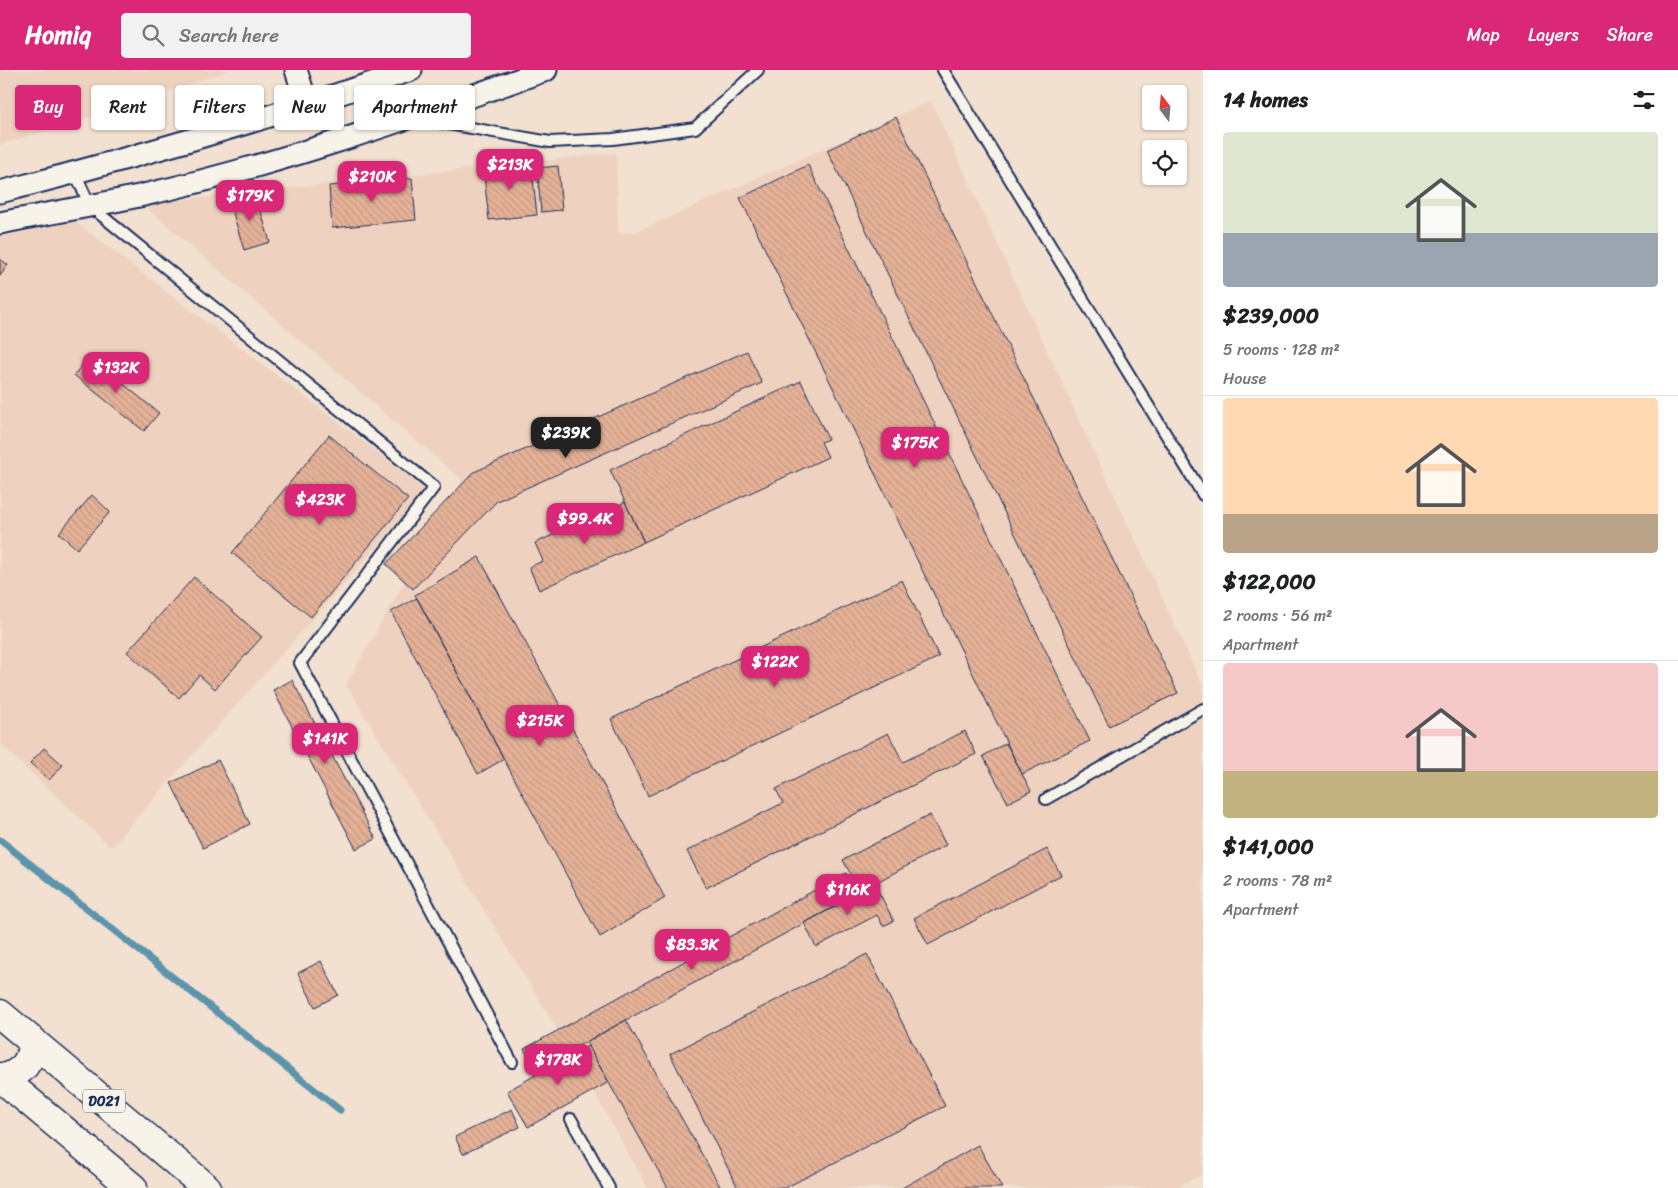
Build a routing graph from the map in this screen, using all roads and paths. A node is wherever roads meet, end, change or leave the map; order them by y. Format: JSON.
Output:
{"nodes":[{"id":1,"x":296,"y":70,"type":"edge"},
{"id":2,"x":411,"y":70,"type":"edge"},
{"id":3,"x":546,"y":70,"type":"edge"},
{"id":4,"x":758,"y":70,"type":"edge"},
{"id":5,"x":943,"y":70,"type":"edge"},
{"id":6,"x":301,"y":85,"type":"edge"},
{"id":7,"x":344,"y":92,"type":"edge"},
{"id":8,"x":475,"y":95,"type":"edge"},
{"id":9,"x":274,"y":114,"type":"edge"},
{"id":10,"x":475,"y":129,"type":"edge"},
{"id":11,"x":373,"y":130,"type":"edge"},
{"id":12,"x":75,"y":173,"type":"junction"},
{"id":13,"x":0,"y":192,"type":"edge"},
{"id":14,"x":90,"y":206,"type":"junction"},
{"id":15,"x":0,"y":223,"type":"edge"},
{"id":16,"x":1203,"y":495,"type":"edge"},
{"id":17,"x":1203,"y":710,"type":"edge"},
{"id":18,"x":1046,"y":799,"type":"dead end"},
{"id":19,"x":0,"y":1014,"type":"edge"},
{"id":20,"x":33,"y":1041,"type":"junction"},
{"id":21,"x":512,"y":1062,"type":"dead end"},
{"id":22,"x":1,"y":1078,"type":"edge"},
{"id":23,"x":571,"y":1119,"type":"dead end"},
{"id":24,"x":133,"y":1188,"type":"edge"},
{"id":25,"x":207,"y":1188,"type":"edge"},
{"id":26,"x":609,"y":1188,"type":"edge"}],
"edges":[{"from":1,"to":6,"type":"street"},
{"from":2,"to":7,"type":"street"},
{"from":3,"to":8,"type":"street"},
{"from":4,"to":10,"type":"lane"},
{"from":5,"to":16,"type":"lane"},
{"from":9,"to":12,"type":"street"},
{"from":11,"to":14,"type":"street"},
{"from":12,"to":13,"type":"street"},
{"from":12,"to":14,"type":"lane"},
{"from":14,"to":15,"type":"street"},
{"from":14,"to":21,"type":"lane"},
{"from":17,"to":18,"type":"lane"},
{"from":19,"to":20,"type":"highway","number":"D021"},
{"from":20,"to":22,"type":"highway"},
{"from":20,"to":25,"type":"highway","number":"D021"},
{"from":22,"to":24,"type":"highway"},
{"from":23,"to":26,"type":"lane"}]}
